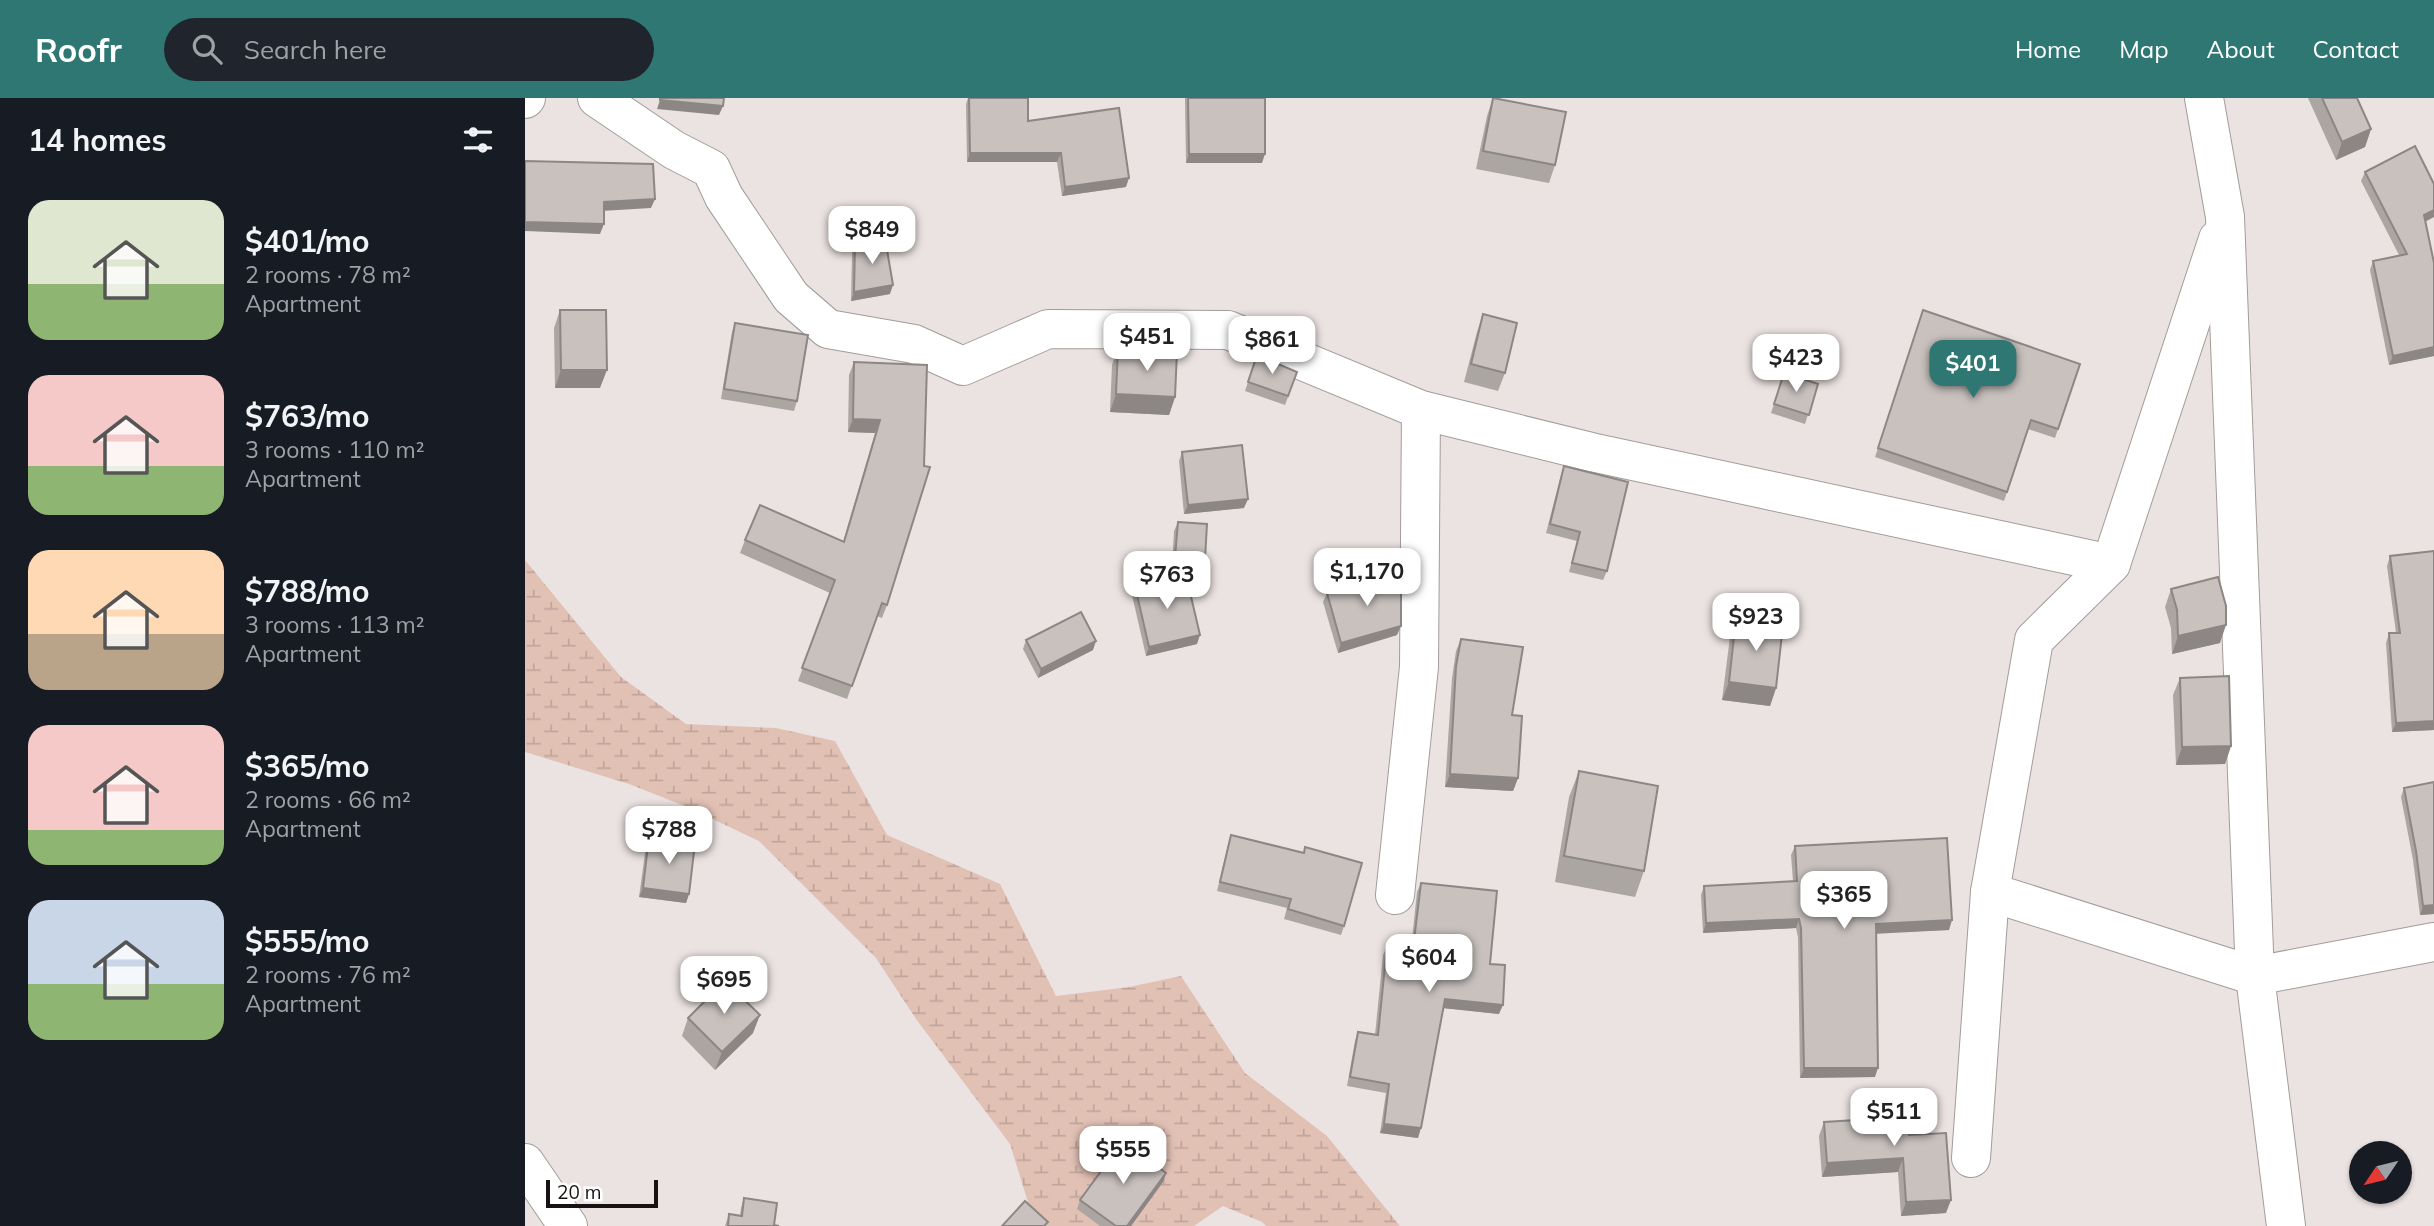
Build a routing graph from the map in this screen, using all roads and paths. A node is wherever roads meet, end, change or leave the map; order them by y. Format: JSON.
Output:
{"nodes":[{"id":1,"x":597,"y":98,"type":"edge"},
{"id":2,"x":2204,"y":98,"type":"edge"},
{"id":3,"x":2225,"y":217,"type":"junction"},
{"id":4,"x":1421,"y":410,"type":"junction"},
{"id":5,"x":2111,"y":564,"type":"junction"},
{"id":6,"x":1990,"y":892,"type":"junction"},
{"id":7,"x":1395,"y":895,"type":"dead end"},
{"id":8,"x":2434,"y":942,"type":"edge"},
{"id":9,"x":2255,"y":976,"type":"junction"},
{"id":10,"x":1971,"y":1158,"type":"dead end"},
{"id":11,"x":525,"y":1163,"type":"edge"},
{"id":12,"x":568,"y":1226,"type":"edge"},
{"id":13,"x":2286,"y":1226,"type":"edge"}],
"edges":[{"from":1,"to":4,"type":"street"},
{"from":2,"to":3,"type":"street"},
{"from":3,"to":5,"type":"street"},
{"from":3,"to":9,"type":"street"},
{"from":4,"to":5,"type":"street"},
{"from":4,"to":7,"type":"street"},
{"from":5,"to":6,"type":"street"},
{"from":6,"to":9,"type":"street"},
{"from":6,"to":10,"type":"street"},
{"from":8,"to":9,"type":"street"},
{"from":9,"to":13,"type":"street"},
{"from":11,"to":12,"type":"street"}]}
